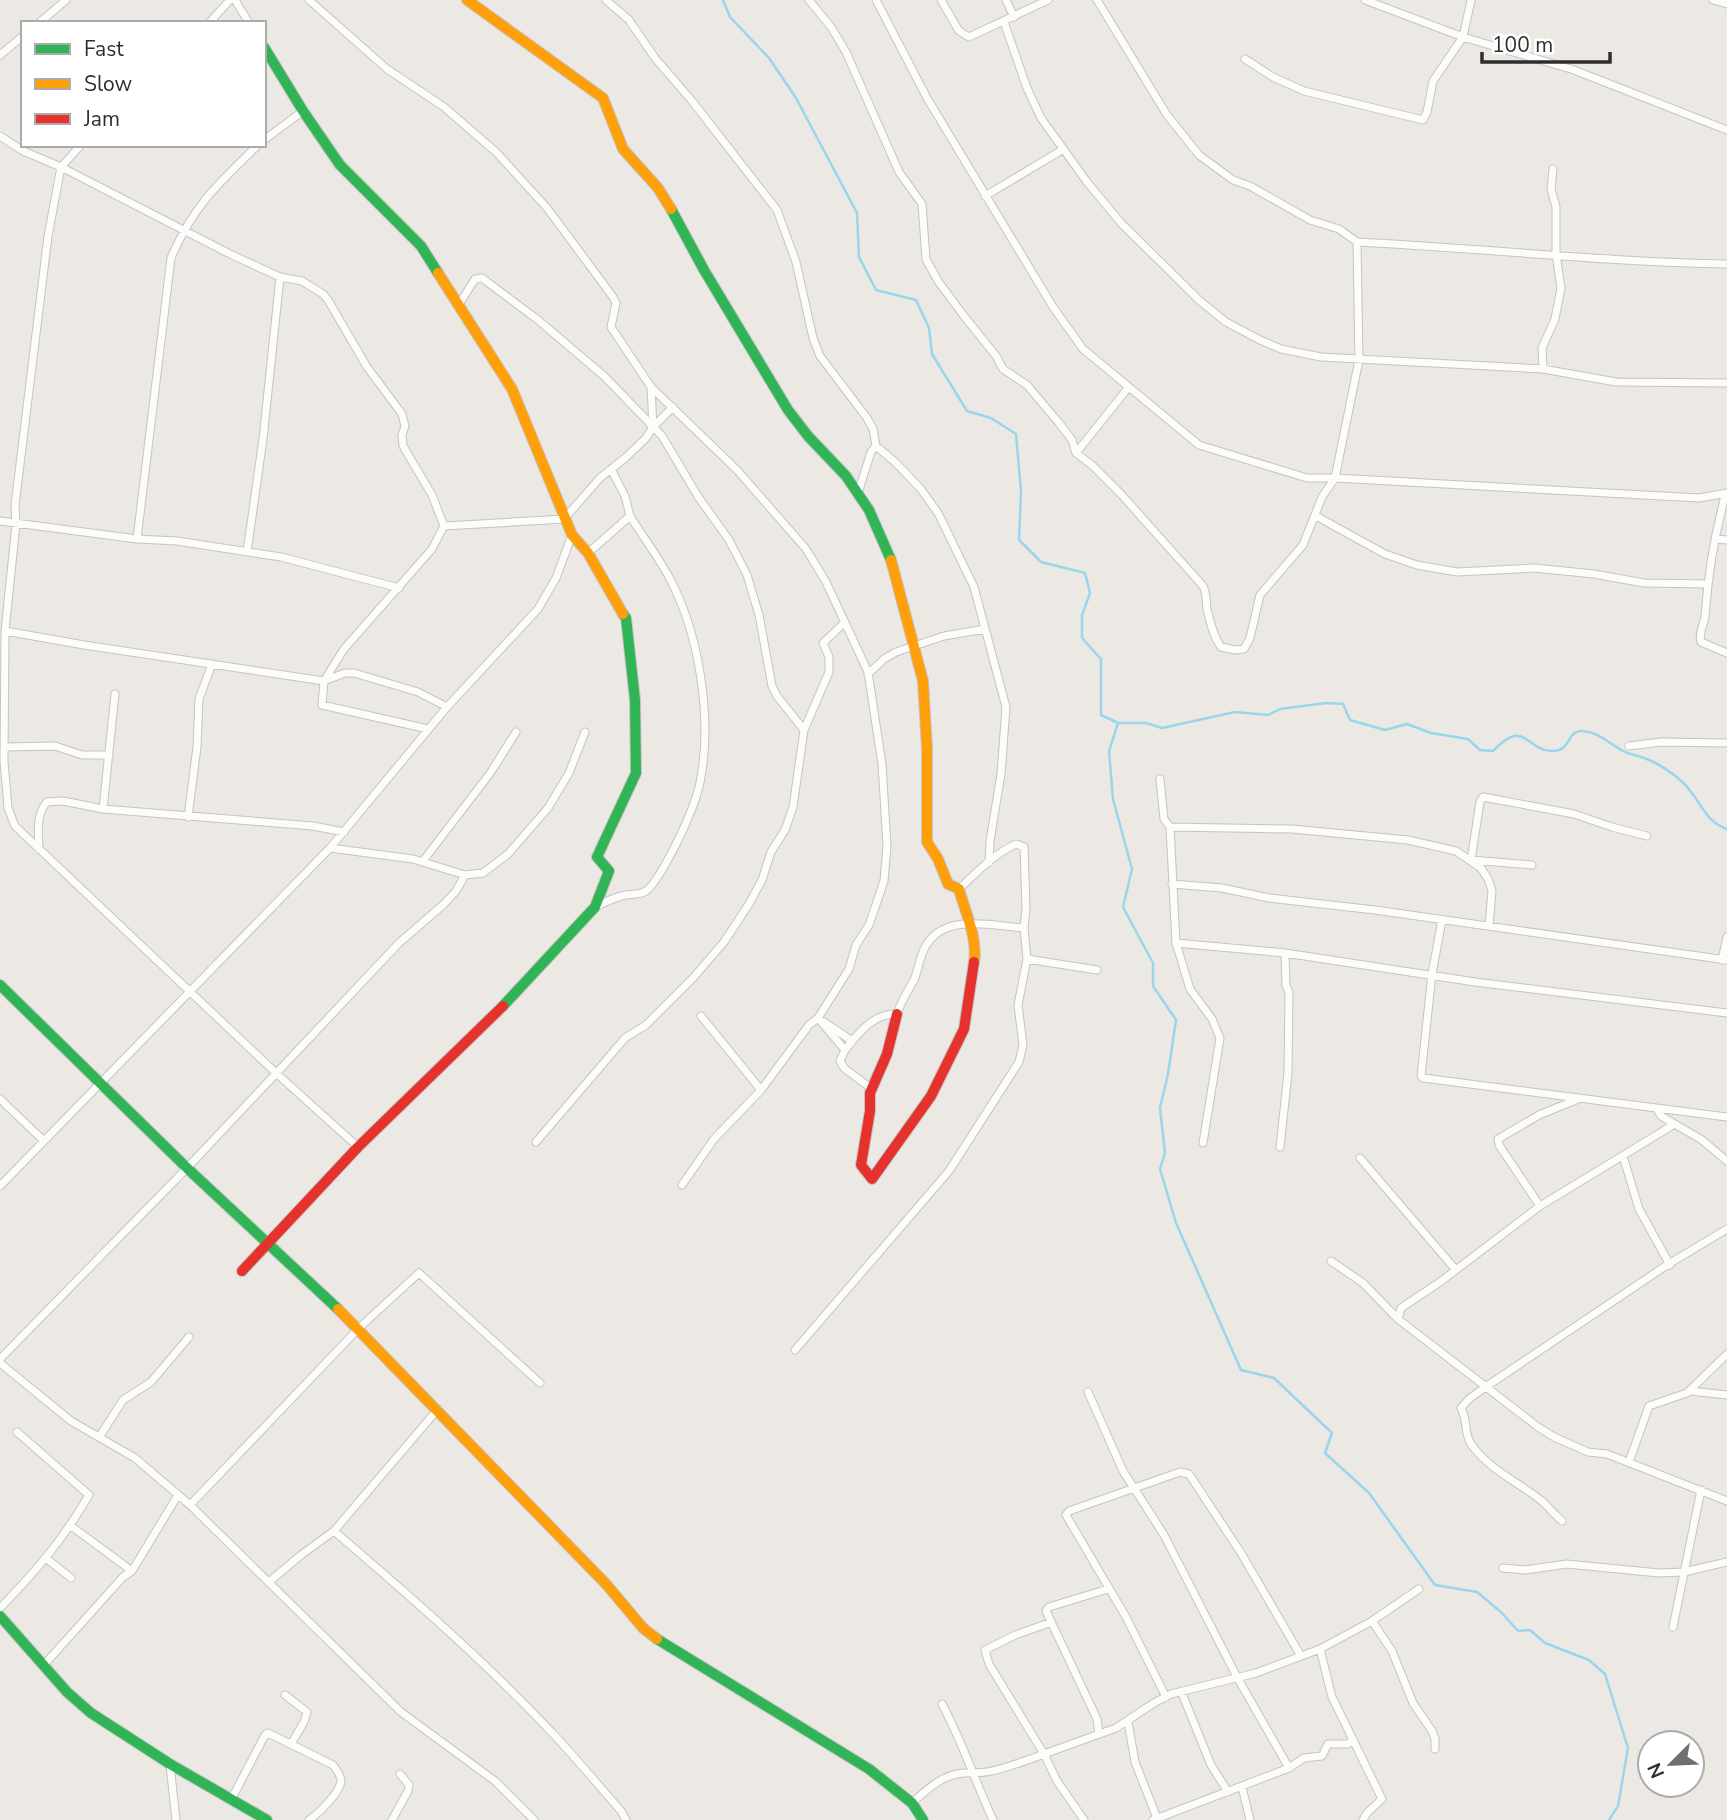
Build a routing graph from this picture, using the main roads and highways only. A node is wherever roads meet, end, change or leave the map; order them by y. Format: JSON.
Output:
{"nodes":[{"id":1,"x":467,"y":0,"type":"edge"},
{"id":2,"x":266,"y":50,"type":"edge"},
{"id":3,"x":0,"y":985,"type":"edge"},
{"id":4,"x":897,"y":1013,"type":"road end"},
{"id":5,"x":268,"y":1241,"type":"junction"},
{"id":6,"x":242,"y":1270,"type":"dead end"},
{"id":7,"x":0,"y":1616,"type":"edge"},
{"id":8,"x":247,"y":1814,"type":"edge"},
{"id":9,"x":267,"y":1820,"type":"edge"},
{"id":10,"x":923,"y":1820,"type":"edge"}],
"edges":[{"from":1,"to":4,"type":"main road"},
{"from":2,"to":5,"type":"main road"},
{"from":3,"to":5,"type":"main road"},
{"from":5,"to":6,"type":"main road"},
{"from":5,"to":10,"type":"main road"},
{"from":7,"to":8,"type":"main road"},
{"from":8,"to":9,"type":"main road"}]}
